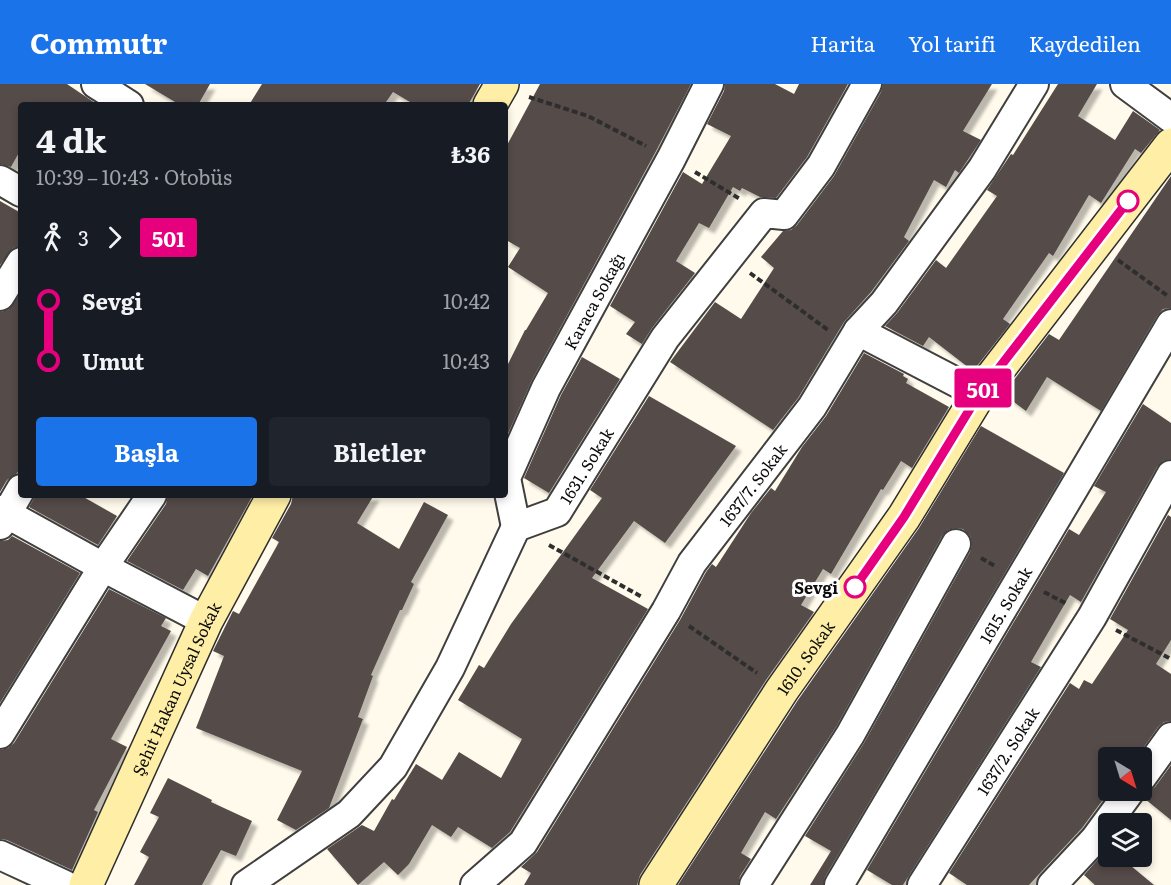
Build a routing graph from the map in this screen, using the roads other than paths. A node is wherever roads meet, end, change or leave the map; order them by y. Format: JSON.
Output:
{"nodes":[{"id":1,"x":709,"y":84,"type":"edge"},
{"id":2,"x":867,"y":84,"type":"edge"},
{"id":3,"x":1034,"y":84,"type":"edge"},
{"id":4,"x":1125,"y":84,"type":"edge"},
{"id":5,"x":1171,"y":140,"type":"edge"},
{"id":6,"x":0,"y":180,"type":"edge"},
{"id":7,"x":18,"y":190,"type":"edge"},
{"id":8,"x":18,"y":267,"type":"edge"},
{"id":9,"x":0,"y":296,"type":"edge"},
{"id":10,"x":1171,"y":324,"type":"edge"},
{"id":11,"x":854,"y":339,"type":"junction"},
{"id":12,"x":979,"y":394,"type":"junction"},
{"id":13,"x":508,"y":474,"type":"edge"},
{"id":14,"x":1171,"y":475,"type":"edge"},
{"id":15,"x":508,"y":488,"type":"edge"},
{"id":16,"x":18,"y":493,"type":"edge"},
{"id":17,"x":150,"y":498,"type":"edge"},
{"id":18,"x":272,"y":498,"type":"edge"},
{"id":19,"x":2,"y":516,"type":"edge"},
{"id":20,"x":516,"y":526,"type":"junction"},
{"id":21,"x":956,"y":544,"type":"dead end"},
{"id":22,"x":103,"y":567,"type":"junction"},
{"id":23,"x":206,"y":621,"type":"junction"},
{"id":24,"x":0,"y":734,"type":"edge"},
{"id":25,"x":1171,"y":737,"type":"edge"},
{"id":26,"x":1152,"y":763,"type":"edge"},
{"id":27,"x":1123,"y":801,"type":"edge"},
{"id":28,"x":0,"y":855,"type":"edge"},
{"id":29,"x":65,"y":885,"type":"edge"},
{"id":30,"x":86,"y":885,"type":"edge"},
{"id":31,"x":246,"y":885,"type":"edge"},
{"id":32,"x":476,"y":885,"type":"edge"},
{"id":33,"x":656,"y":885,"type":"edge"},
{"id":34,"x":754,"y":885,"type":"edge"},
{"id":35,"x":839,"y":885,"type":"edge"},
{"id":36,"x":922,"y":885,"type":"edge"},
{"id":37,"x":1052,"y":885,"type":"edge"}],
"edges":[{"from":1,"to":13,"type":"street","name":"Karaca Sokağı"},
{"from":2,"to":20,"type":"street","name":"1631. Sokak"},
{"from":3,"to":11,"type":"street","name":"1637/7. Sokak"},
{"from":4,"to":5,"type":"street"},
{"from":5,"to":12,"type":"main road","name":"1610. Sokak"},
{"from":6,"to":7,"type":"street"},
{"from":8,"to":9,"type":"street"},
{"from":10,"to":35,"type":"street","name":"1615. Sokak"},
{"from":11,"to":12,"type":"street"},
{"from":11,"to":32,"type":"street","name":"1637/7. Sokak"},
{"from":12,"to":33,"type":"main road","name":"1610. Sokak"},
{"from":14,"to":36,"type":"street","name":"1637/2. Sokak"},
{"from":15,"to":20,"type":"street","name":"Karaca Sokağı"},
{"from":16,"to":19,"type":"street"},
{"from":17,"to":22,"type":"street"},
{"from":18,"to":23,"type":"main road","name":"Şehit Hakan Uysal Sokak"},
{"from":19,"to":22,"type":"street"},
{"from":20,"to":31,"type":"street"},
{"from":21,"to":34,"type":"street"},
{"from":22,"to":23,"type":"street"},
{"from":22,"to":24,"type":"street"},
{"from":23,"to":30,"type":"main road","name":"Şehit Hakan Uysal Sokak"},
{"from":25,"to":26,"type":"street"},
{"from":27,"to":37,"type":"street"},
{"from":28,"to":29,"type":"street"}]}
